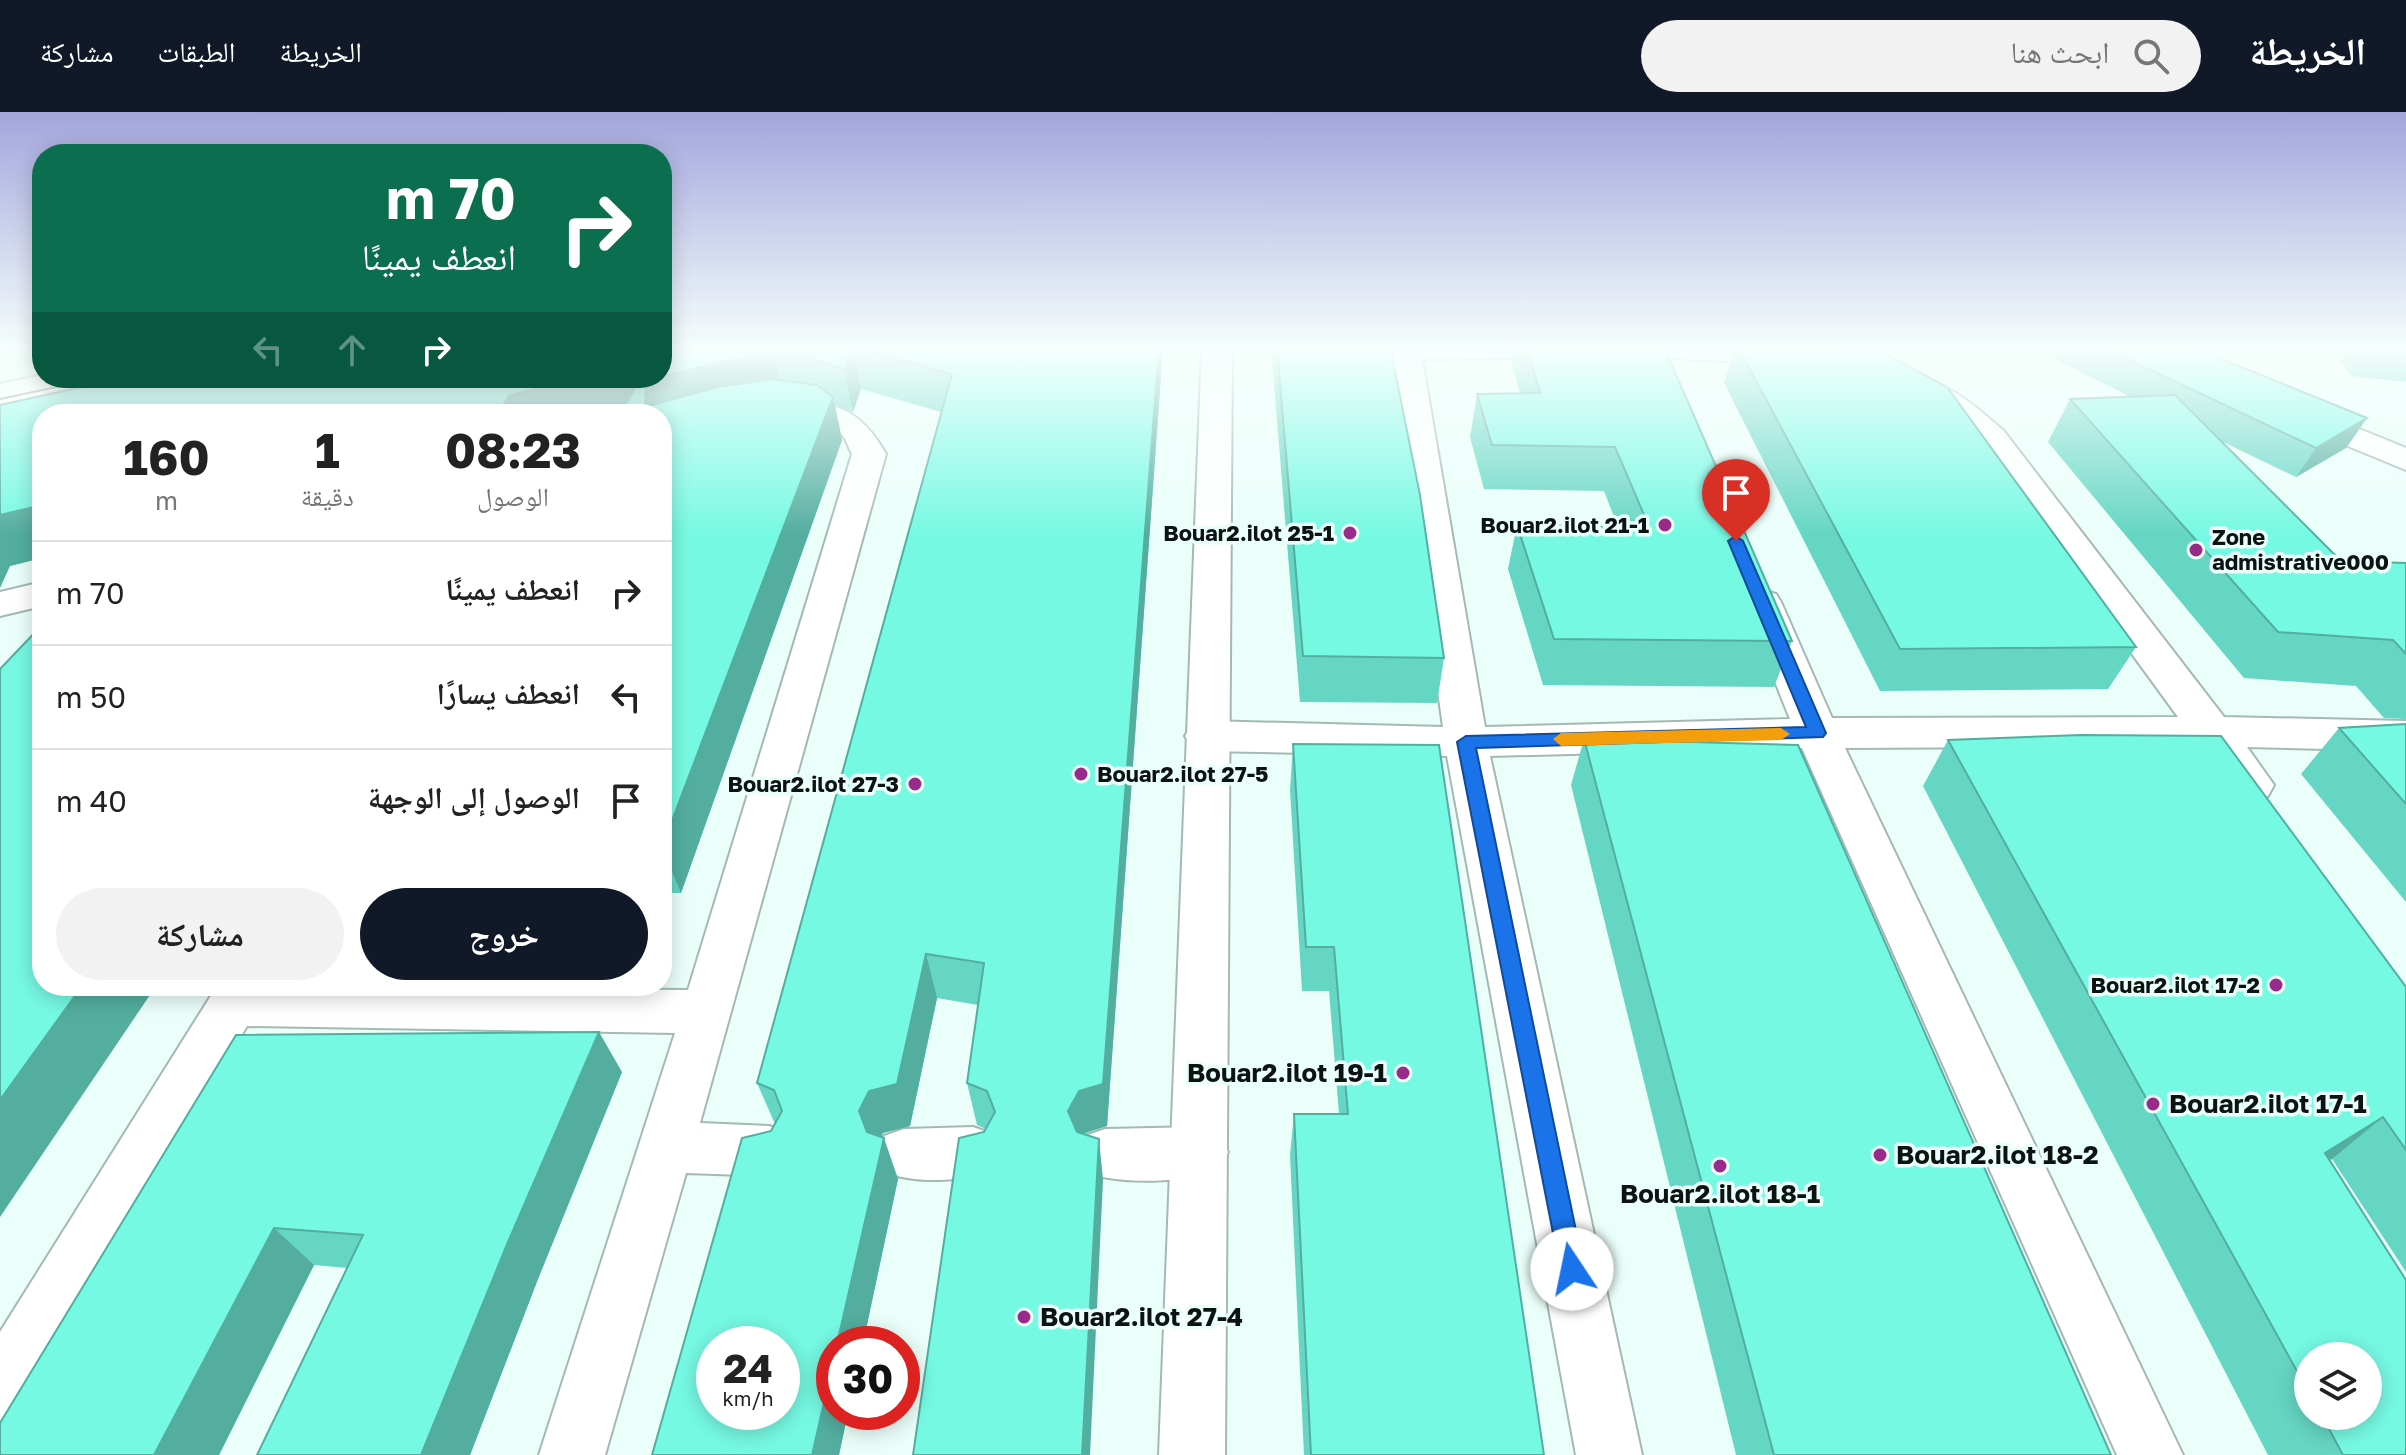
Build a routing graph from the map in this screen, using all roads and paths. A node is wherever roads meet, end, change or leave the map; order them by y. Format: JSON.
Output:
{"nodes":[{"id":1,"x":27,"y":410,"type":"edge"},
{"id":2,"x":769,"y":410,"type":"edge"},
{"id":3,"x":801,"y":410,"type":"edge"},
{"id":4,"x":1215,"y":410,"type":"edge"},
{"id":5,"x":1415,"y":410,"type":"edge"},
{"id":6,"x":1957,"y":410,"type":"edge"},
{"id":7,"x":2288,"y":410,"type":"edge"},
{"id":8,"x":0,"y":420,"type":"edge"},
{"id":9,"x":672,"y":434,"type":"edge"},
{"id":10,"x":2406,"y":460,"type":"edge"},
{"id":11,"x":1745,"y":562,"type":"edge"},
{"id":12,"x":32,"y":596,"type":"edge"},
{"id":13,"x":0,"y":604,"type":"edge"},
{"id":14,"x":2212,"y":731,"type":"junction"},
{"id":15,"x":1817,"y":733,"type":"junction"},
{"id":16,"x":1206,"y":736,"type":"junction"},
{"id":17,"x":2406,"y":736,"type":"edge"},
{"id":18,"x":1466,"y":742,"type":"junction"},
{"id":19,"x":2277,"y":818,"type":"edge"},
{"id":20,"x":238,"y":996,"type":"edge"},
{"id":21,"x":707,"y":1012,"type":"junction"},
{"id":22,"x":665,"y":1147,"type":"junction"},
{"id":23,"x":769,"y":1151,"type":"edge"},
{"id":24,"x":973,"y":1152,"type":"edge"},
{"id":25,"x":1200,"y":1152,"type":"junction"},
{"id":26,"x":904,"y":1154,"type":"dead end"},
{"id":27,"x":1105,"y":1154,"type":"dead end"},
{"id":28,"x":0,"y":1390,"type":"edge"},
{"id":29,"x":572,"y":1455,"type":"edge"},
{"id":30,"x":1192,"y":1455,"type":"edge"},
{"id":31,"x":1609,"y":1455,"type":"edge"},
{"id":32,"x":2150,"y":1455,"type":"edge"}],
"edges":[{"from":1,"to":8,"type":"street"},
{"from":2,"to":9,"type":"street"},
{"from":3,"to":21,"type":"street"},
{"from":4,"to":16,"type":"street"},
{"from":5,"to":18,"type":"street"},
{"from":6,"to":14,"type":"street"},
{"from":7,"to":10,"type":"street"},
{"from":11,"to":15,"type":"street"},
{"from":12,"to":13,"type":"street"},
{"from":14,"to":15,"type":"street"},
{"from":14,"to":17,"type":"street"},
{"from":14,"to":19,"type":"street"},
{"from":15,"to":18,"type":"street"},
{"from":15,"to":32,"type":"street"},
{"from":16,"to":18,"type":"street"},
{"from":16,"to":25,"type":"street"},
{"from":18,"to":31,"type":"street"},
{"from":20,"to":21,"type":"street"},
{"from":20,"to":28,"type":"street"},
{"from":21,"to":22,"type":"street"},
{"from":22,"to":23,"type":"street"},
{"from":22,"to":29,"type":"street"},
{"from":24,"to":26,"type":"street"},
{"from":25,"to":27,"type":"street"},
{"from":25,"to":30,"type":"street"}]}
